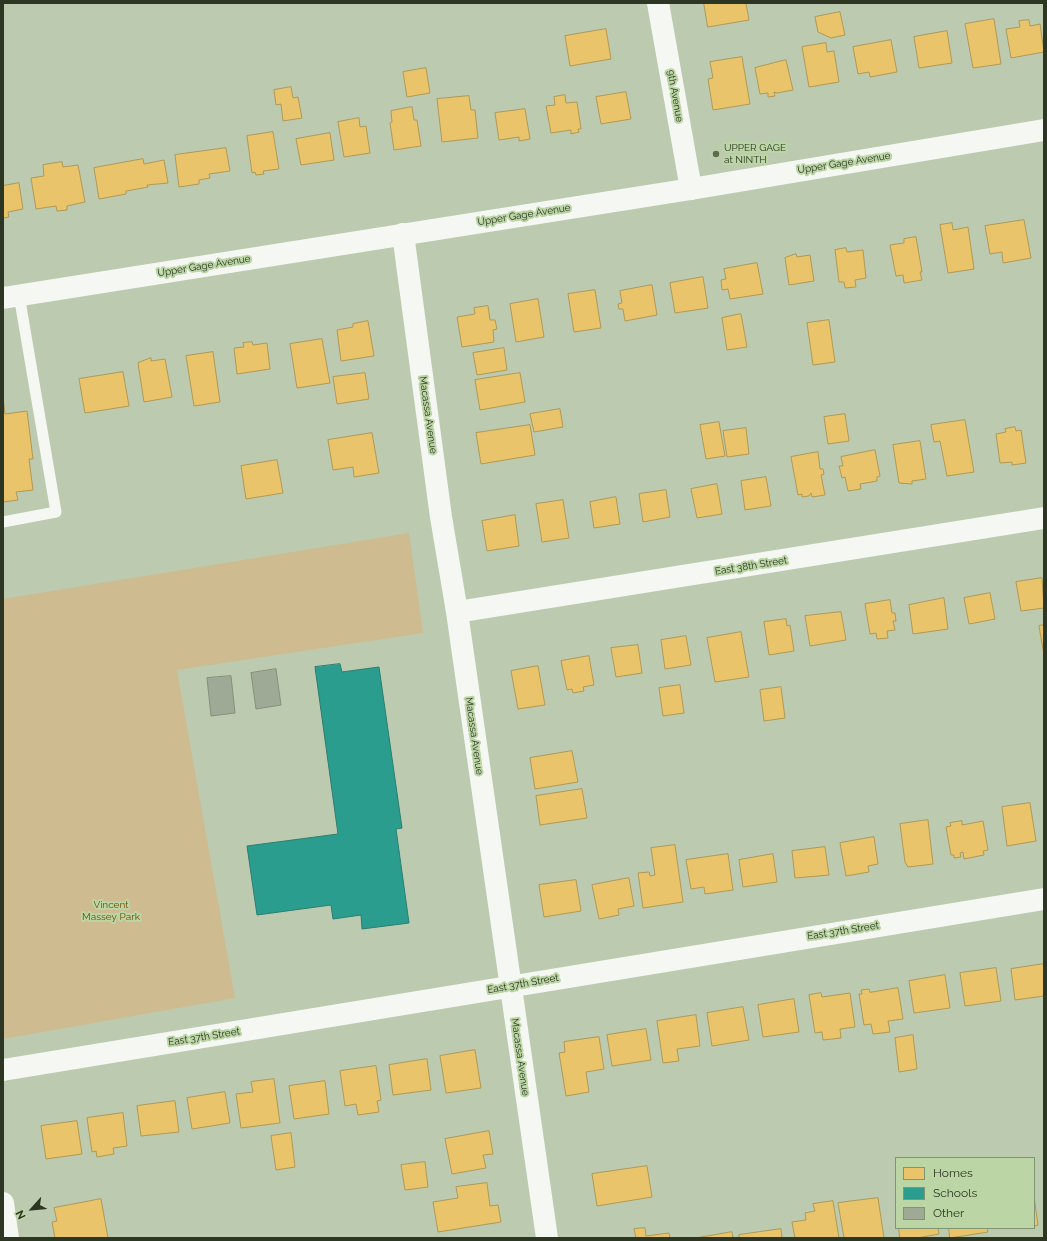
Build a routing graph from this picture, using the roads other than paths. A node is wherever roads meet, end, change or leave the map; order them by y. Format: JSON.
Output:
{"nodes":[{"id":1,"x":658,"y":3,"type":"edge"},
{"id":2,"x":1044,"y":130,"type":"edge"},
{"id":3,"x":691,"y":188,"type":"junction"},
{"id":4,"x":403,"y":234,"type":"junction"},
{"id":5,"x":11,"y":297,"type":"edge"},
{"id":6,"x":1044,"y":518,"type":"edge"},
{"id":7,"x":3,"y":522,"type":"edge"},
{"id":8,"x":457,"y":612,"type":"junction"},
{"id":9,"x":1044,"y":899,"type":"edge"},
{"id":10,"x":510,"y":987,"type":"junction"},
{"id":11,"x":3,"y":1070,"type":"edge"},
{"id":12,"x":3,"y":1203,"type":"edge"},
{"id":13,"x":8,"y":1238,"type":"edge"},
{"id":14,"x":547,"y":1238,"type":"edge"}],
"edges":[{"from":1,"to":3,"type":"street","name":"9th Avenue"},
{"from":2,"to":3,"type":"street","name":"Upper Gage Avenue"},
{"from":3,"to":4,"type":"street","name":"Upper Gage Avenue"},
{"from":4,"to":5,"type":"street","name":"Upper Gage Avenue"},
{"from":4,"to":8,"type":"street","name":"Macassa Avenue"},
{"from":5,"to":7,"type":"lane"},
{"from":6,"to":8,"type":"street","name":"East 38th Street"},
{"from":8,"to":10,"type":"street","name":"Macassa Avenue"},
{"from":9,"to":10,"type":"street","name":"East 37th Street"},
{"from":10,"to":11,"type":"street","name":"East 37th Street"},
{"from":10,"to":14,"type":"street","name":"Macassa Avenue"},
{"from":12,"to":13,"type":"street"}]}
